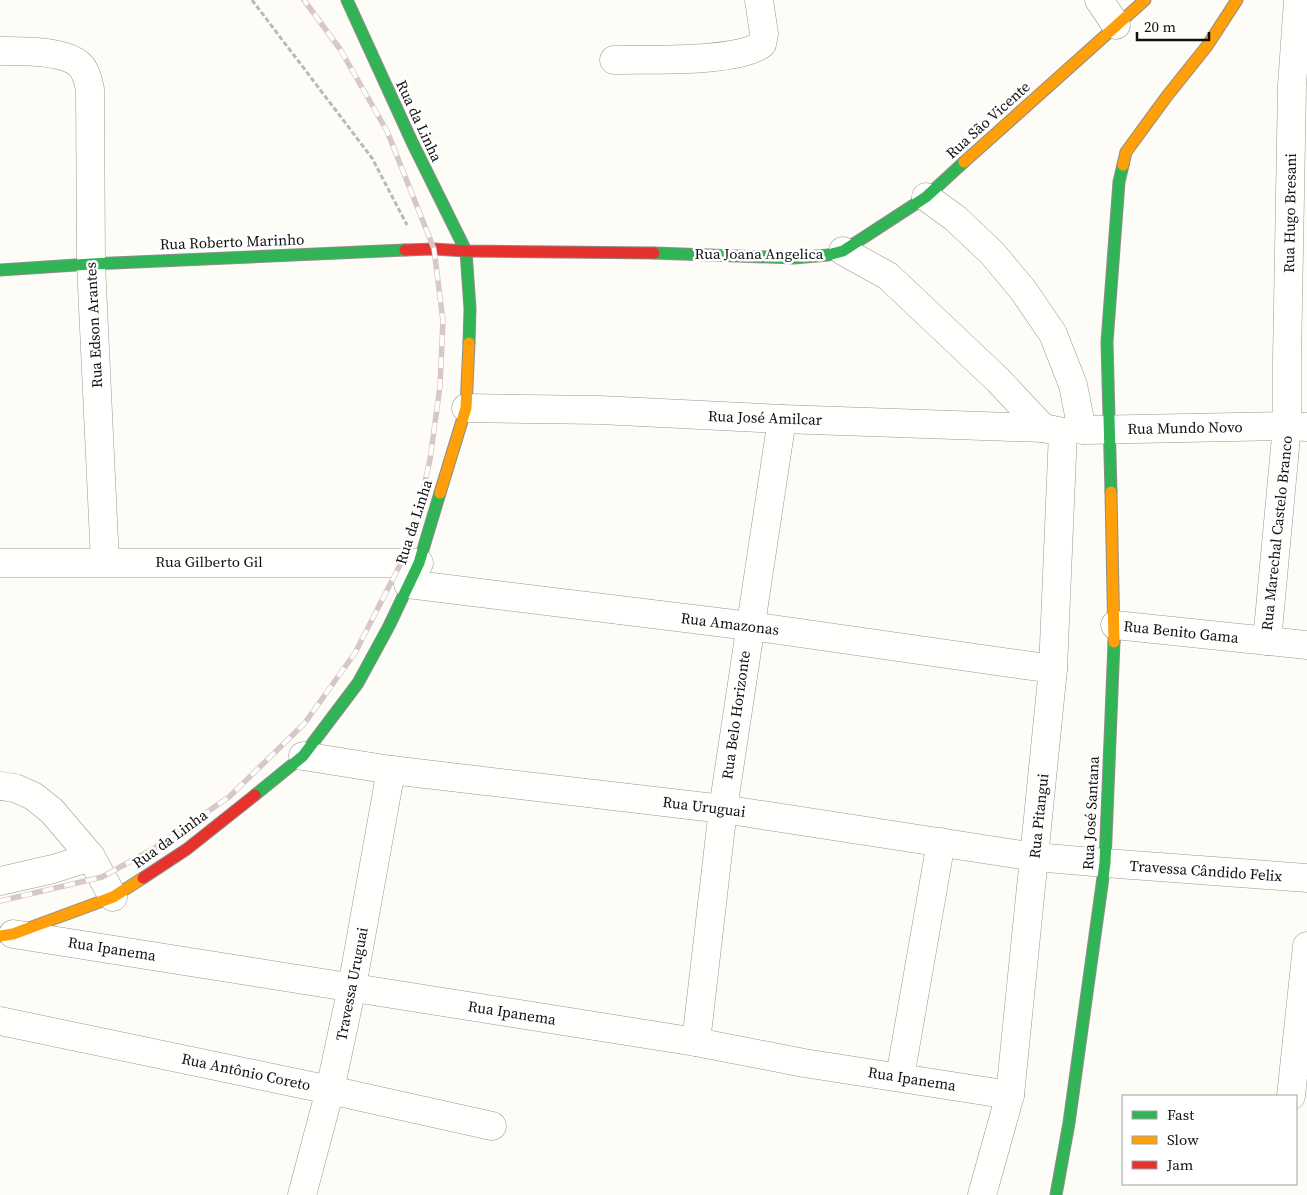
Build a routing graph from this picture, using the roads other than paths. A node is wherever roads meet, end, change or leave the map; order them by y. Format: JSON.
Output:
{"nodes":[{"id":1,"x":347,"y":0,"type":"edge"},
{"id":2,"x":759,"y":0,"type":"edge"},
{"id":3,"x":1100,"y":0,"type":"edge"},
{"id":4,"x":1145,"y":0,"type":"edge"},
{"id":5,"x":1237,"y":0,"type":"edge"},
{"id":6,"x":1298,"y":0,"type":"edge"},
{"id":7,"x":1116,"y":25,"type":"junction"},
{"id":8,"x":0,"y":51,"type":"edge"},
{"id":9,"x":614,"y":60,"type":"dead end"},
{"id":10,"x":1299,"y":86,"type":"edge"},
{"id":11,"x":926,"y":196,"type":"junction"},
{"id":12,"x":843,"y":251,"type":"junction"},
{"id":13,"x":466,"y":252,"type":"junction"},
{"id":14,"x":91,"y":264,"type":"junction"},
{"id":15,"x":0,"y":270,"type":"edge"},
{"id":16,"x":1297,"y":359,"type":"edge"},
{"id":17,"x":466,"y":408,"type":"junction"},
{"id":18,"x":782,"y":419,"type":"junction"},
{"id":19,"x":1297,"y":427,"type":"edge"},
{"id":20,"x":1109,"y":429,"type":"junction"},
{"id":21,"x":1062,"y":430,"type":"junction"},
{"id":22,"x":105,"y":562,"type":"junction"},
{"id":23,"x":0,"y":563,"type":"edge"},
{"id":24,"x":413,"y":573,"type":"junction"},
{"id":25,"x":1115,"y":625,"type":"junction"},
{"id":26,"x":750,"y":626,"type":"junction"},
{"id":27,"x":1267,"y":641,"type":"junction"},
{"id":28,"x":1307,"y":645,"type":"edge"},
{"id":29,"x":1053,"y":669,"type":"junction"},
{"id":30,"x":303,"y":756,"type":"junction"},
{"id":31,"x":390,"y":770,"type":"junction"},
{"id":32,"x":0,"y":786,"type":"edge"},
{"id":33,"x":723,"y":808,"type":"junction"},
{"id":34,"x":941,"y":842,"type":"junction"},
{"id":35,"x":91,"y":857,"type":"junction"},
{"id":36,"x":1035,"y":857,"type":"junction"},
{"id":37,"x":1105,"y":864,"type":"junction"},
{"id":38,"x":1307,"y":878,"type":"edge"},
{"id":39,"x":0,"y":881,"type":"edge"},
{"id":40,"x":113,"y":897,"type":"junction"},
{"id":41,"x":7,"y":935,"type":"edge"},
{"id":42,"x":1307,"y":946,"type":"edge"},
{"id":43,"x":352,"y":988,"type":"junction"},
{"id":44,"x":0,"y":1021,"type":"edge"},
{"id":45,"x":696,"y":1042,"type":"junction"},
{"id":46,"x":900,"y":1077,"type":"junction"},
{"id":47,"x":330,"y":1090,"type":"junction"},
{"id":48,"x":1010,"y":1094,"type":"junction"},
{"id":49,"x":1291,"y":1095,"type":"edge"},
{"id":50,"x":492,"y":1126,"type":"dead end"},
{"id":51,"x":302,"y":1195,"type":"edge"},
{"id":52,"x":982,"y":1195,"type":"edge"},
{"id":53,"x":1056,"y":1195,"type":"edge"}],
"edges":[{"from":1,"to":13,"type":"street","name":"Rua da Linha"},
{"from":2,"to":9,"type":"street"},
{"from":3,"to":7,"type":"street"},
{"from":4,"to":7,"type":"street","name":"Rua São Vicente"},
{"from":5,"to":20,"type":"street","name":"Rua José Santana"},
{"from":6,"to":10,"type":"street","name":"Rua Hugo Bresani"},
{"from":7,"to":11,"type":"street","name":"Rua São Vicente"},
{"from":8,"to":14,"type":"street","name":"Rua Edson Arantes"},
{"from":10,"to":16,"type":"street","name":"Rua Hugo Bresani"},
{"from":11,"to":12,"type":"street","name":"Rua São Vicente"},
{"from":11,"to":21,"type":"street","name":"Rua Pitangui"},
{"from":12,"to":13,"type":"street","name":"Rua Joana Angelica"},
{"from":12,"to":21,"type":"street","name":"Rua Joana Angelica"},
{"from":13,"to":14,"type":"street","name":"Rua Roberto Marinho"},
{"from":13,"to":17,"type":"street","name":"Rua da Linha"},
{"from":14,"to":15,"type":"street","name":"Rua Roberto Marinho"},
{"from":14,"to":22,"type":"street","name":"Rua Edson Arantes"},
{"from":16,"to":19,"type":"street","name":"Rua Hugo Bresani"},
{"from":17,"to":18,"type":"street","name":"Rua José Amilcar"},
{"from":17,"to":24,"type":"street","name":"Rua da Linha"},
{"from":18,"to":21,"type":"street","name":"Rua José Amilcar"},
{"from":18,"to":26,"type":"street","name":"Rua Belo Horizonte"},
{"from":19,"to":20,"type":"street","name":"Rua Mundo Novo"},
{"from":19,"to":27,"type":"street","name":"Rua Marechal Castelo Branco"},
{"from":20,"to":21,"type":"street","name":"Rua Mundo Novo"},
{"from":20,"to":25,"type":"street","name":"Rua José Santana"},
{"from":21,"to":29,"type":"street","name":"Rua Pitangui"},
{"from":22,"to":23,"type":"street","name":"Rua Gilberto Gil"},
{"from":22,"to":24,"type":"street","name":"Rua Gilberto Gil"},
{"from":24,"to":26,"type":"street","name":"Rua Amazonas"},
{"from":24,"to":30,"type":"street","name":"Rua da Linha"},
{"from":25,"to":27,"type":"street","name":"Rua Benito Gama"},
{"from":25,"to":37,"type":"street","name":"Rua José Santana"},
{"from":26,"to":29,"type":"street","name":"Rua Amazonas"},
{"from":26,"to":33,"type":"street","name":"Rua Belo Horizonte"},
{"from":27,"to":28,"type":"street","name":"Rua Benito Gama"},
{"from":29,"to":36,"type":"street","name":"Rua Pitangui"},
{"from":30,"to":31,"type":"street","name":"Rua Uruguai"},
{"from":30,"to":40,"type":"street","name":"Rua da Linha"},
{"from":31,"to":33,"type":"street","name":"Rua Uruguai"},
{"from":31,"to":43,"type":"street","name":"Travessa Uruguai"},
{"from":32,"to":35,"type":"street"},
{"from":33,"to":34,"type":"street","name":"Rua Uruguai"},
{"from":33,"to":45,"type":"street","name":"Rua Belo Horizonte"},
{"from":34,"to":36,"type":"street","name":"Rua Uruguai"},
{"from":34,"to":46,"type":"street"},
{"from":35,"to":39,"type":"street"},
{"from":35,"to":40,"type":"street"},
{"from":36,"to":37,"type":"street","name":"Rua Uruguai"},
{"from":36,"to":48,"type":"street","name":"Rua Pitangui"},
{"from":37,"to":38,"type":"street","name":"Travessa Cândido Felix"},
{"from":37,"to":53,"type":"street","name":"Rua José Santana"},
{"from":40,"to":41,"type":"street","name":"Rua da Linha"},
{"from":41,"to":43,"type":"street","name":"Rua Ipanema"},
{"from":42,"to":49,"type":"street"},
{"from":43,"to":45,"type":"street","name":"Rua Ipanema"},
{"from":43,"to":47,"type":"street","name":"Travessa Uruguai"},
{"from":44,"to":47,"type":"street","name":"Rua Antônio Coreto"},
{"from":45,"to":46,"type":"street","name":"Rua Ipanema"},
{"from":46,"to":48,"type":"street","name":"Rua Ipanema"},
{"from":47,"to":50,"type":"street","name":"Rua Antônio Coreto"},
{"from":47,"to":51,"type":"street","name":"Travessa Uruguai"},
{"from":48,"to":52,"type":"street","name":"Rua Pitangui"}]}
